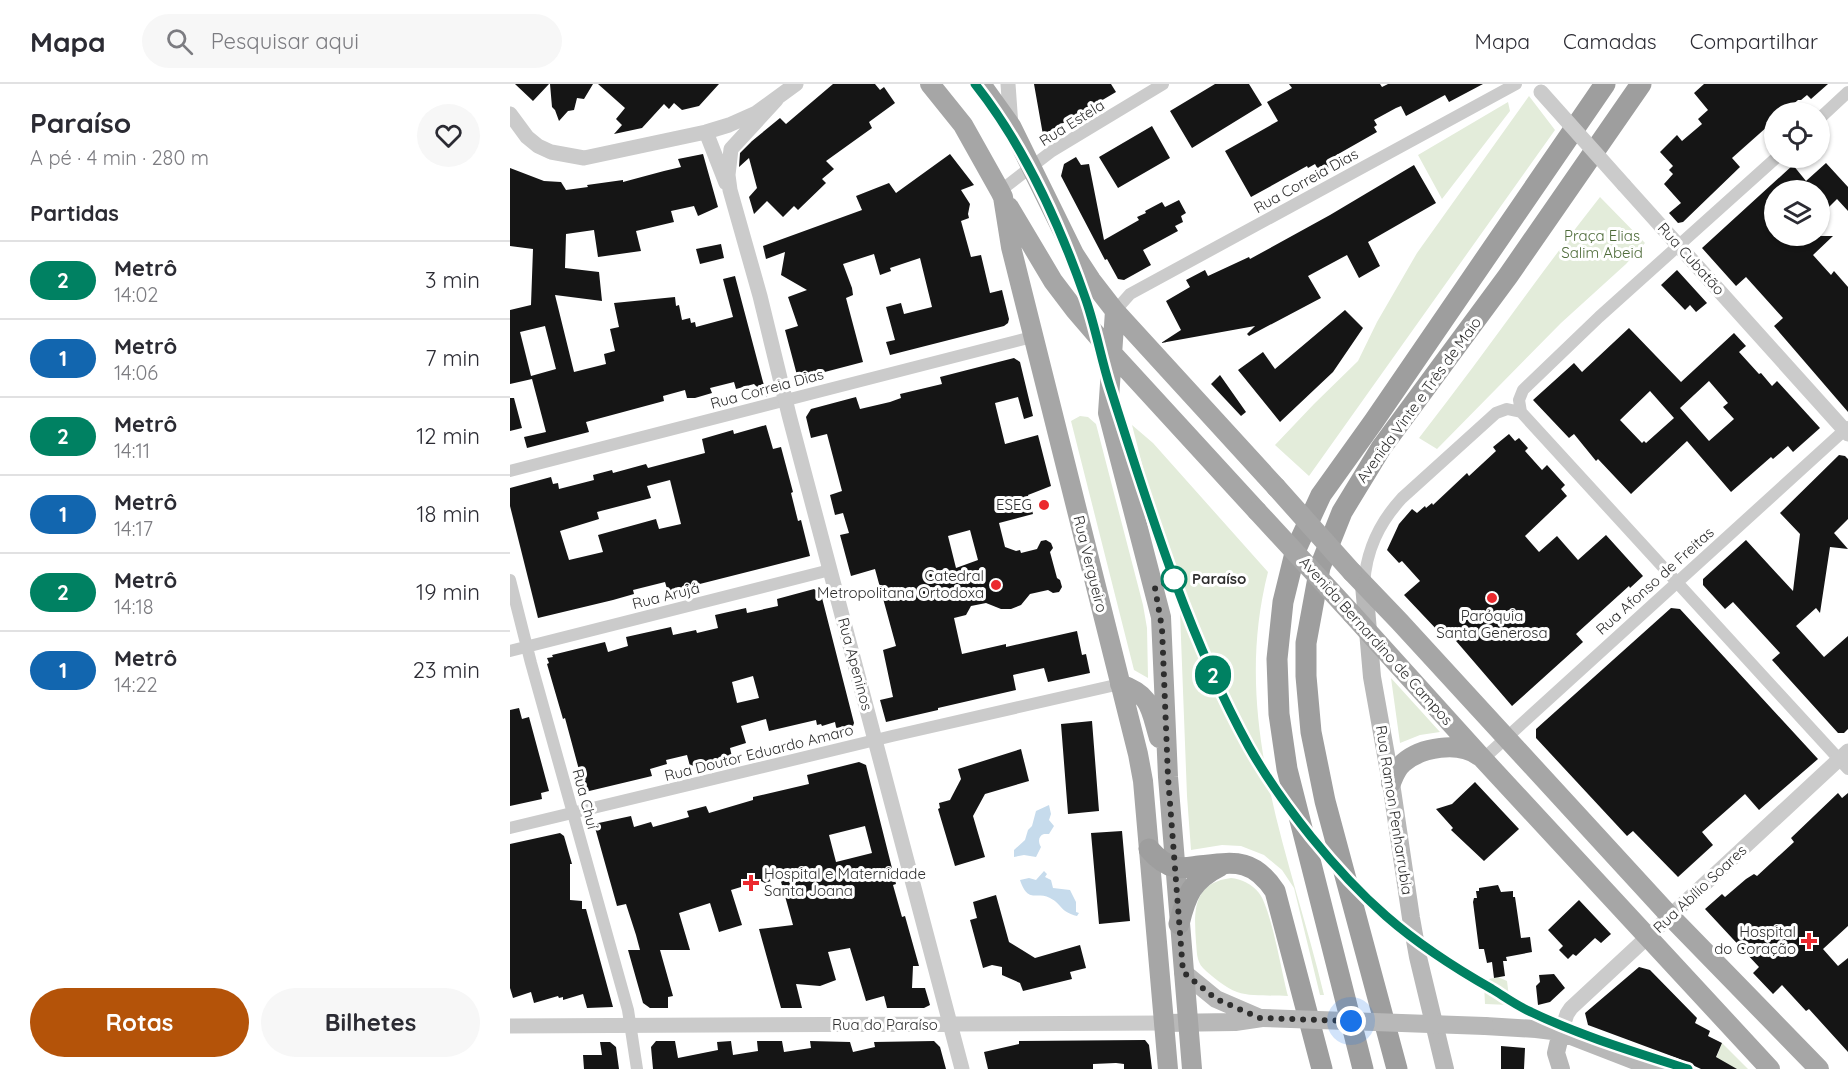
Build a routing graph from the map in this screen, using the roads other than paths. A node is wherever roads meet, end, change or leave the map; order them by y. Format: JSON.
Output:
{"nodes":[{"id":1,"x":796,"y":84,"type":"edge"},
{"id":2,"x":930,"y":84,"type":"edge"},
{"id":3,"x":981,"y":84,"type":"edge"},
{"id":4,"x":1008,"y":84,"type":"edge"},
{"id":5,"x":1163,"y":84,"type":"edge"},
{"id":6,"x":1516,"y":84,"type":"edge"},
{"id":7,"x":1593,"y":84,"type":"edge"},
{"id":8,"x":1605,"y":84,"type":"edge"},
{"id":9,"x":1641,"y":84,"type":"edge"},
{"id":10,"x":1538,"y":88,"type":"edge"},
{"id":11,"x":1848,"y":92,"type":"edge"},
{"id":12,"x":776,"y":100,"type":"junction"},
{"id":13,"x":1587,"y":108,"type":"junction"},
{"id":14,"x":1830,"y":109,"type":"edge"},
{"id":15,"x":510,"y":114,"type":"edge"},
{"id":16,"x":1011,"y":126,"type":"junction"},
{"id":17,"x":706,"y":132,"type":"junction"},
{"id":18,"x":1031,"y":168,"type":"junction"},
{"id":19,"x":1765,"y":168,"type":"edge"},
{"id":20,"x":730,"y":190,"type":"junction"},
{"id":21,"x":1001,"y":194,"type":"junction"},
{"id":22,"x":1678,"y":246,"type":"junction"},
{"id":23,"x":1115,"y":311,"type":"junction"},
{"id":24,"x":1032,"y":337,"type":"junction"},
{"id":25,"x":1112,"y":353,"type":"junction"},
{"id":26,"x":785,"y":400,"type":"junction"},
{"id":27,"x":1521,"y":412,"type":"junction"},
{"id":28,"x":1847,"y":430,"type":"edge"},
{"id":29,"x":510,"y":471,"type":"edge"},
{"id":30,"x":830,"y":570,"type":"junction"},
{"id":31,"x":1358,"y":578,"type":"junction"},
{"id":32,"x":510,"y":580,"type":"edge"},
{"id":33,"x":1677,"y":582,"type":"junction"},
{"id":34,"x":1368,"y":634,"type":"junction"},
{"id":35,"x":528,"y":647,"type":"junction"},
{"id":36,"x":510,"y":651,"type":"edge"},
{"id":37,"x":1120,"y":684,"type":"junction"},
{"id":38,"x":1505,"y":737,"type":"junction"},
{"id":39,"x":876,"y":740,"type":"junction"},
{"id":40,"x":1483,"y":759,"type":"junction"},
{"id":41,"x":1845,"y":760,"type":"edge"},
{"id":42,"x":1167,"y":763,"type":"junction"},
{"id":43,"x":1391,"y":783,"type":"junction"},
{"id":44,"x":574,"y":813,"type":"junction"},
{"id":45,"x":510,"y":828,"type":"edge"},
{"id":46,"x":1149,"y":849,"type":"junction"},
{"id":47,"x":1224,"y":864,"type":"junction"},
{"id":48,"x":1174,"y":867,"type":"junction"},
{"id":49,"x":1670,"y":916,"type":"junction"},
{"id":50,"x":1179,"y":924,"type":"junction"},
{"id":51,"x":1648,"y":938,"type":"junction"},
{"id":52,"x":1183,"y":972,"type":"junction"},
{"id":53,"x":1261,"y":1018,"type":"junction"},
{"id":54,"x":1163,"y":1023,"type":"junction"},
{"id":55,"x":1188,"y":1023,"type":"junction"},
{"id":56,"x":950,"y":1025,"type":"junction"},
{"id":57,"x":510,"y":1026,"type":"edge"},
{"id":58,"x":631,"y":1026,"type":"junction"},
{"id":59,"x":1561,"y":1032,"type":"junction"},
{"id":60,"x":637,"y":1069,"type":"edge"},
{"id":61,"x":962,"y":1069,"type":"edge"},
{"id":62,"x":1168,"y":1069,"type":"edge"},
{"id":63,"x":1192,"y":1069,"type":"edge"},
{"id":64,"x":1322,"y":1069,"type":"edge"},
{"id":65,"x":1364,"y":1069,"type":"edge"},
{"id":66,"x":1397,"y":1069,"type":"edge"},
{"id":67,"x":1445,"y":1069,"type":"edge"},
{"id":68,"x":1560,"y":1069,"type":"edge"},
{"id":69,"x":1656,"y":1069,"type":"edge"},
{"id":70,"x":1770,"y":1069,"type":"edge"},
{"id":71,"x":1819,"y":1069,"type":"edge"}],
"edges":[{"from":1,"to":12,"type":"street"},
{"from":2,"to":21,"type":"main road","name":"Rua Vergueiro"},
{"from":3,"to":16,"type":"main road"},
{"from":4,"to":16,"type":"street"},
{"from":5,"to":18,"type":"street","name":"Rua Estela"},
{"from":6,"to":23,"type":"street","name":"Rua Correia Dias"},
{"from":7,"to":13,"type":"street"},
{"from":8,"to":13,"type":"highway","name":"Avenida Vinte e Três de Maio"},
{"from":9,"to":66,"type":"highway","name":"Avenida Vinte e Três de Maio"},
{"from":10,"to":22,"type":"street","name":"Rua Cubatão","bridge":true},
{"from":11,"to":14,"type":"street"},
{"from":12,"to":17,"type":"street"},
{"from":12,"to":20,"type":"street","name":"Rua Apeninos"},
{"from":13,"to":65,"type":"highway","name":"Avenida Vinte e Três de Maio"},
{"from":15,"to":17,"type":"street"},
{"from":16,"to":18,"type":"main road"},
{"from":17,"to":20,"type":"street","name":"Rua Apeninos"},
{"from":18,"to":21,"type":"street","name":"Rua Estela"},
{"from":18,"to":23,"type":"main road"},
{"from":19,"to":22,"type":"street"},
{"from":20,"to":26,"type":"street","name":"Rua Apeninos"},
{"from":21,"to":24,"type":"main road","name":"Rua Vergueiro"},
{"from":21,"to":25,"type":"main road","name":"Avenida Bernardino de Campos"},
{"from":22,"to":27,"type":"street"},
{"from":22,"to":28,"type":"street","name":"Rua Cubatão"},
{"from":23,"to":25,"type":"main road"},
{"from":23,"to":31,"type":"main road","name":"Avenida Bernardino de Campos","bridge":true},
{"from":24,"to":26,"type":"street","name":"Rua Correia Dias"},
{"from":24,"to":37,"type":"main road","name":"Rua Vergueiro"},
{"from":25,"to":34,"type":"main road","name":"Avenida Bernardino de Campos","bridge":true},
{"from":25,"to":42,"type":"main road"},
{"from":26,"to":29,"type":"street","name":"Rua Correia Dias"},
{"from":26,"to":30,"type":"street","name":"Rua Apeninos"},
{"from":27,"to":31,"type":"street"},
{"from":27,"to":33,"type":"street"},
{"from":28,"to":33,"type":"street","name":"Rua Afonso de Freitas"},
{"from":30,"to":35,"type":"street","name":"Rua Arujá"},
{"from":30,"to":39,"type":"street","name":"Rua Apeninos"},
{"from":31,"to":34,"type":"main road","name":"Rua Ramon Penharrubia"},
{"from":31,"to":38,"type":"main road","name":"Avenida Bernardino de Campos"},
{"from":32,"to":35,"type":"street","name":"Rua Chuí"},
{"from":33,"to":38,"type":"street","name":"Rua Afonso de Freitas"},
{"from":33,"to":41,"type":"street"},
{"from":34,"to":40,"type":"main road","name":"Avenida Bernardino de Campos"},
{"from":34,"to":43,"type":"main road","name":"Rua Ramon Penharrubia"},
{"from":35,"to":36,"type":"street","name":"Rua Arujá"},
{"from":35,"to":44,"type":"street","name":"Rua Chuí"},
{"from":37,"to":39,"type":"street","name":"Rua Doutor Eduardo Amaro"},
{"from":37,"to":42,"type":"main road"},
{"from":37,"to":46,"type":"main road","name":"Rua Vergueiro"},
{"from":38,"to":40,"type":"street","name":"Rua Afonso de Freitas"},
{"from":38,"to":49,"type":"main road","name":"Avenida Bernardino de Campos"},
{"from":39,"to":44,"type":"street","name":"Rua Doutor Eduardo Amaro"},
{"from":39,"to":56,"type":"street","name":"Rua Apeninos"},
{"from":40,"to":43,"type":"main road"},
{"from":40,"to":51,"type":"main road","name":"Avenida Bernardino de Campos"},
{"from":41,"to":49,"type":"street","name":"Rua Abílio Soares"},
{"from":42,"to":48,"type":"main road"},
{"from":43,"to":67,"type":"main road","name":"Rua Ramon Penharrubia"},
{"from":44,"to":45,"type":"street","name":"Rua Doutor Eduardo Amaro"},
{"from":44,"to":58,"type":"street","name":"Rua Chuí"},
{"from":46,"to":48,"type":"highway"},
{"from":46,"to":54,"type":"main road","name":"Rua Vergueiro"},
{"from":47,"to":48,"type":"highway"},
{"from":47,"to":50,"type":"highway"},
{"from":47,"to":64,"type":"highway"},
{"from":48,"to":50,"type":"main road"},
{"from":49,"to":51,"type":"street","name":"Rua Abílio Soares"},
{"from":49,"to":71,"type":"main road","name":"Avenida Bernardino de Campos"},
{"from":50,"to":52,"type":"main road"},
{"from":51,"to":59,"type":"street","name":"Rua Abílio Soares"},
{"from":51,"to":70,"type":"main road","name":"Avenida Bernardino de Campos"},
{"from":52,"to":53,"type":"main road"},
{"from":52,"to":55,"type":"main road"},
{"from":53,"to":55,"type":"main road","name":"Rua do Paraíso"},
{"from":53,"to":59,"type":"main road","bridge":true},
{"from":54,"to":55,"type":"main road","name":"Rua do Paraíso"},
{"from":54,"to":56,"type":"street","name":"Rua do Paraíso"},
{"from":54,"to":62,"type":"main road","name":"Rua Vergueiro"},
{"from":55,"to":63,"type":"main road"},
{"from":56,"to":58,"type":"street","name":"Rua do Paraíso"},
{"from":56,"to":61,"type":"street","name":"Rua Apeninos"},
{"from":57,"to":58,"type":"street","name":"Rua do Paraíso"},
{"from":58,"to":60,"type":"street","name":"Rua Chuí"},
{"from":59,"to":68,"type":"main road"},
{"from":59,"to":69,"type":"main road"}]}
